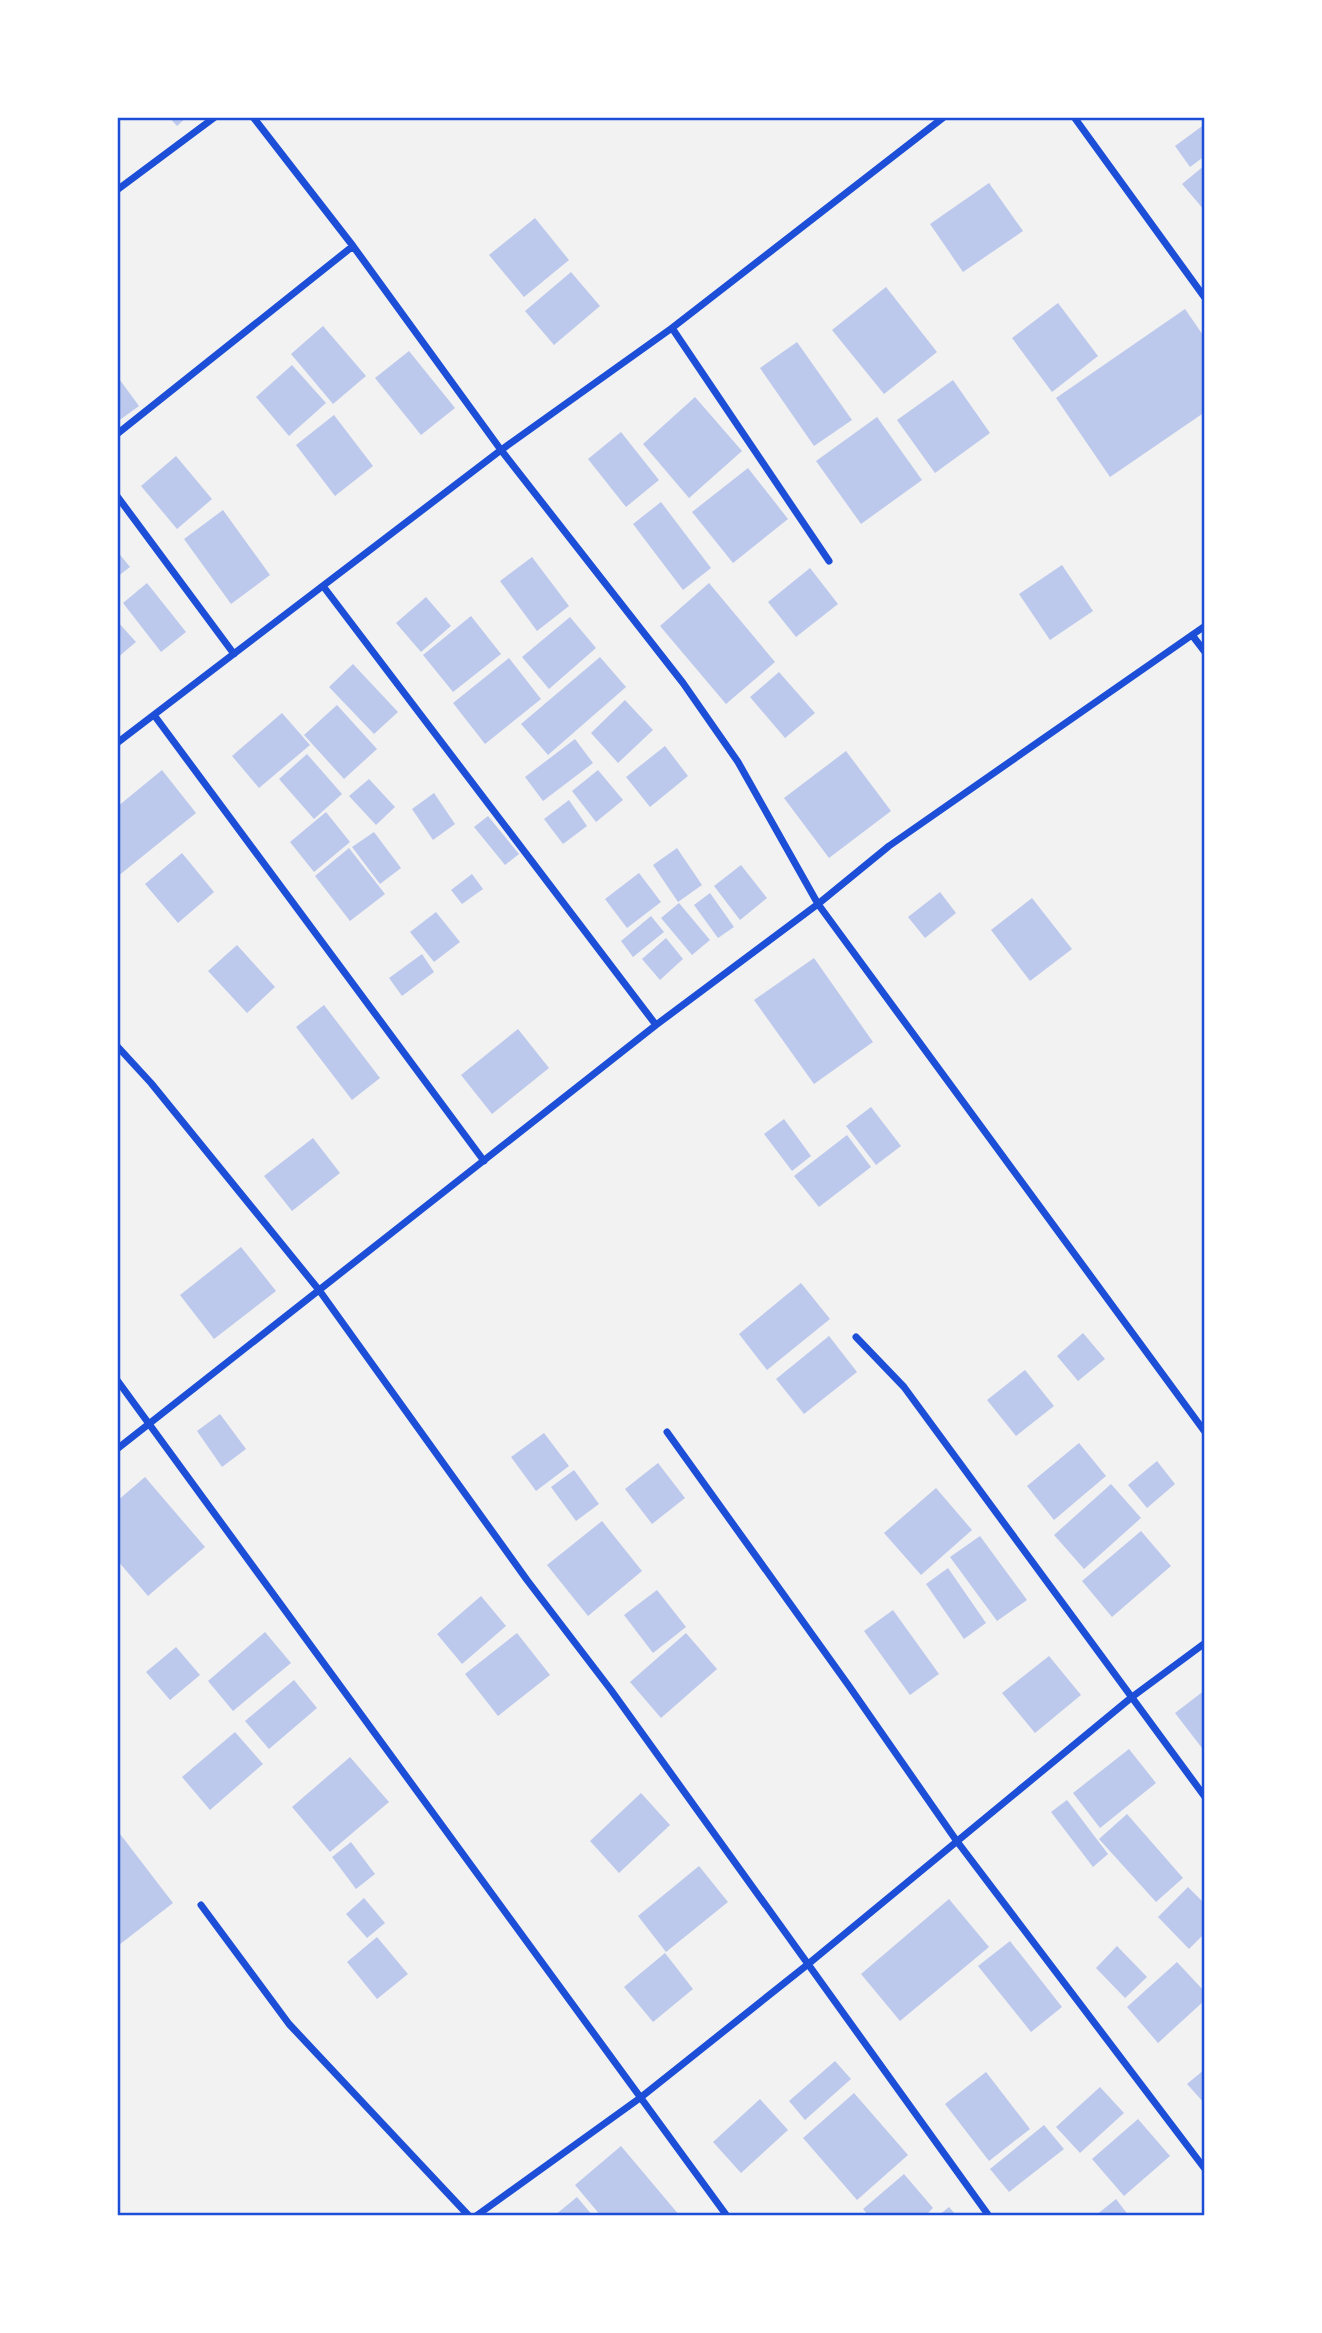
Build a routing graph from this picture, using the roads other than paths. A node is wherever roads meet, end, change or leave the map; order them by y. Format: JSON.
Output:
{"nodes":[{"id":1,"x":215,"y":117,"type":"edge"},
{"id":2,"x":253,"y":117,"type":"edge"},
{"id":3,"x":944,"y":117,"type":"edge"},
{"id":4,"x":1074,"y":117,"type":"edge"},
{"id":5,"x":117,"y":190,"type":"edge"},
{"id":6,"x":353,"y":246,"type":"junction"},
{"id":7,"x":1205,"y":298,"type":"edge"},
{"id":8,"x":672,"y":328,"type":"junction"},
{"id":9,"x":117,"y":434,"type":"edge"},
{"id":10,"x":501,"y":450,"type":"junction"},
{"id":11,"x":117,"y":496,"type":"edge"},
{"id":12,"x":829,"y":561,"type":"dead end"},
{"id":13,"x":323,"y":586,"type":"junction"},
{"id":14,"x":1205,"y":626,"type":"edge"},
{"id":15,"x":1192,"y":635,"type":"junction"},
{"id":16,"x":1205,"y":652,"type":"edge"},
{"id":17,"x":234,"y":654,"type":"junction"},
{"id":18,"x":154,"y":715,"type":"junction"},
{"id":19,"x":117,"y":743,"type":"edge"},
{"id":20,"x":818,"y":904,"type":"junction"},
{"id":21,"x":656,"y":1025,"type":"junction"},
{"id":22,"x":117,"y":1046,"type":"edge"},
{"id":23,"x":484,"y":1161,"type":"junction"},
{"id":24,"x":319,"y":1290,"type":"junction"},
{"id":25,"x":856,"y":1337,"type":"dead end"},
{"id":26,"x":117,"y":1380,"type":"edge"},
{"id":27,"x":150,"y":1423,"type":"junction"},
{"id":28,"x":667,"y":1432,"type":"dead end"},
{"id":29,"x":1205,"y":1432,"type":"edge"},
{"id":30,"x":117,"y":1449,"type":"edge"},
{"id":31,"x":1205,"y":1643,"type":"edge"},
{"id":32,"x":1132,"y":1697,"type":"junction"},
{"id":33,"x":1205,"y":1797,"type":"edge"},
{"id":34,"x":956,"y":1840,"type":"junction"},
{"id":35,"x":201,"y":1905,"type":"dead end"},
{"id":36,"x":807,"y":1965,"type":"junction"},
{"id":37,"x":640,"y":2098,"type":"junction"},
{"id":38,"x":1205,"y":2169,"type":"edge"},
{"id":39,"x":469,"y":2216,"type":"edge"},
{"id":40,"x":476,"y":2216,"type":"edge"},
{"id":41,"x":727,"y":2216,"type":"edge"},
{"id":42,"x":989,"y":2216,"type":"edge"}],
"edges":[{"from":1,"to":5,"type":"street"},
{"from":2,"to":6,"type":"street"},
{"from":3,"to":8,"type":"street"},
{"from":4,"to":7,"type":"street"},
{"from":6,"to":9,"type":"street"},
{"from":6,"to":10,"type":"street"},
{"from":8,"to":10,"type":"street"},
{"from":8,"to":12,"type":"street"},
{"from":10,"to":13,"type":"street"},
{"from":10,"to":20,"type":"street"},
{"from":11,"to":17,"type":"street"},
{"from":13,"to":17,"type":"street"},
{"from":13,"to":21,"type":"street"},
{"from":14,"to":15,"type":"street"},
{"from":15,"to":16,"type":"street"},
{"from":15,"to":20,"type":"street"},
{"from":17,"to":18,"type":"street"},
{"from":18,"to":19,"type":"street"},
{"from":18,"to":23,"type":"street"},
{"from":20,"to":21,"type":"street"},
{"from":20,"to":29,"type":"street"},
{"from":21,"to":23,"type":"street"},
{"from":22,"to":24,"type":"street"},
{"from":23,"to":24,"type":"street"},
{"from":24,"to":27,"type":"street"},
{"from":24,"to":36,"type":"street"},
{"from":25,"to":32,"type":"street"},
{"from":26,"to":27,"type":"street"},
{"from":27,"to":30,"type":"street"},
{"from":27,"to":37,"type":"street"},
{"from":28,"to":34,"type":"street"},
{"from":31,"to":32,"type":"street"},
{"from":32,"to":33,"type":"street"},
{"from":32,"to":34,"type":"street"},
{"from":34,"to":36,"type":"street"},
{"from":34,"to":38,"type":"street"},
{"from":35,"to":39,"type":"street"},
{"from":36,"to":37,"type":"street"},
{"from":36,"to":42,"type":"street"},
{"from":37,"to":40,"type":"street"},
{"from":37,"to":41,"type":"street"}]}
